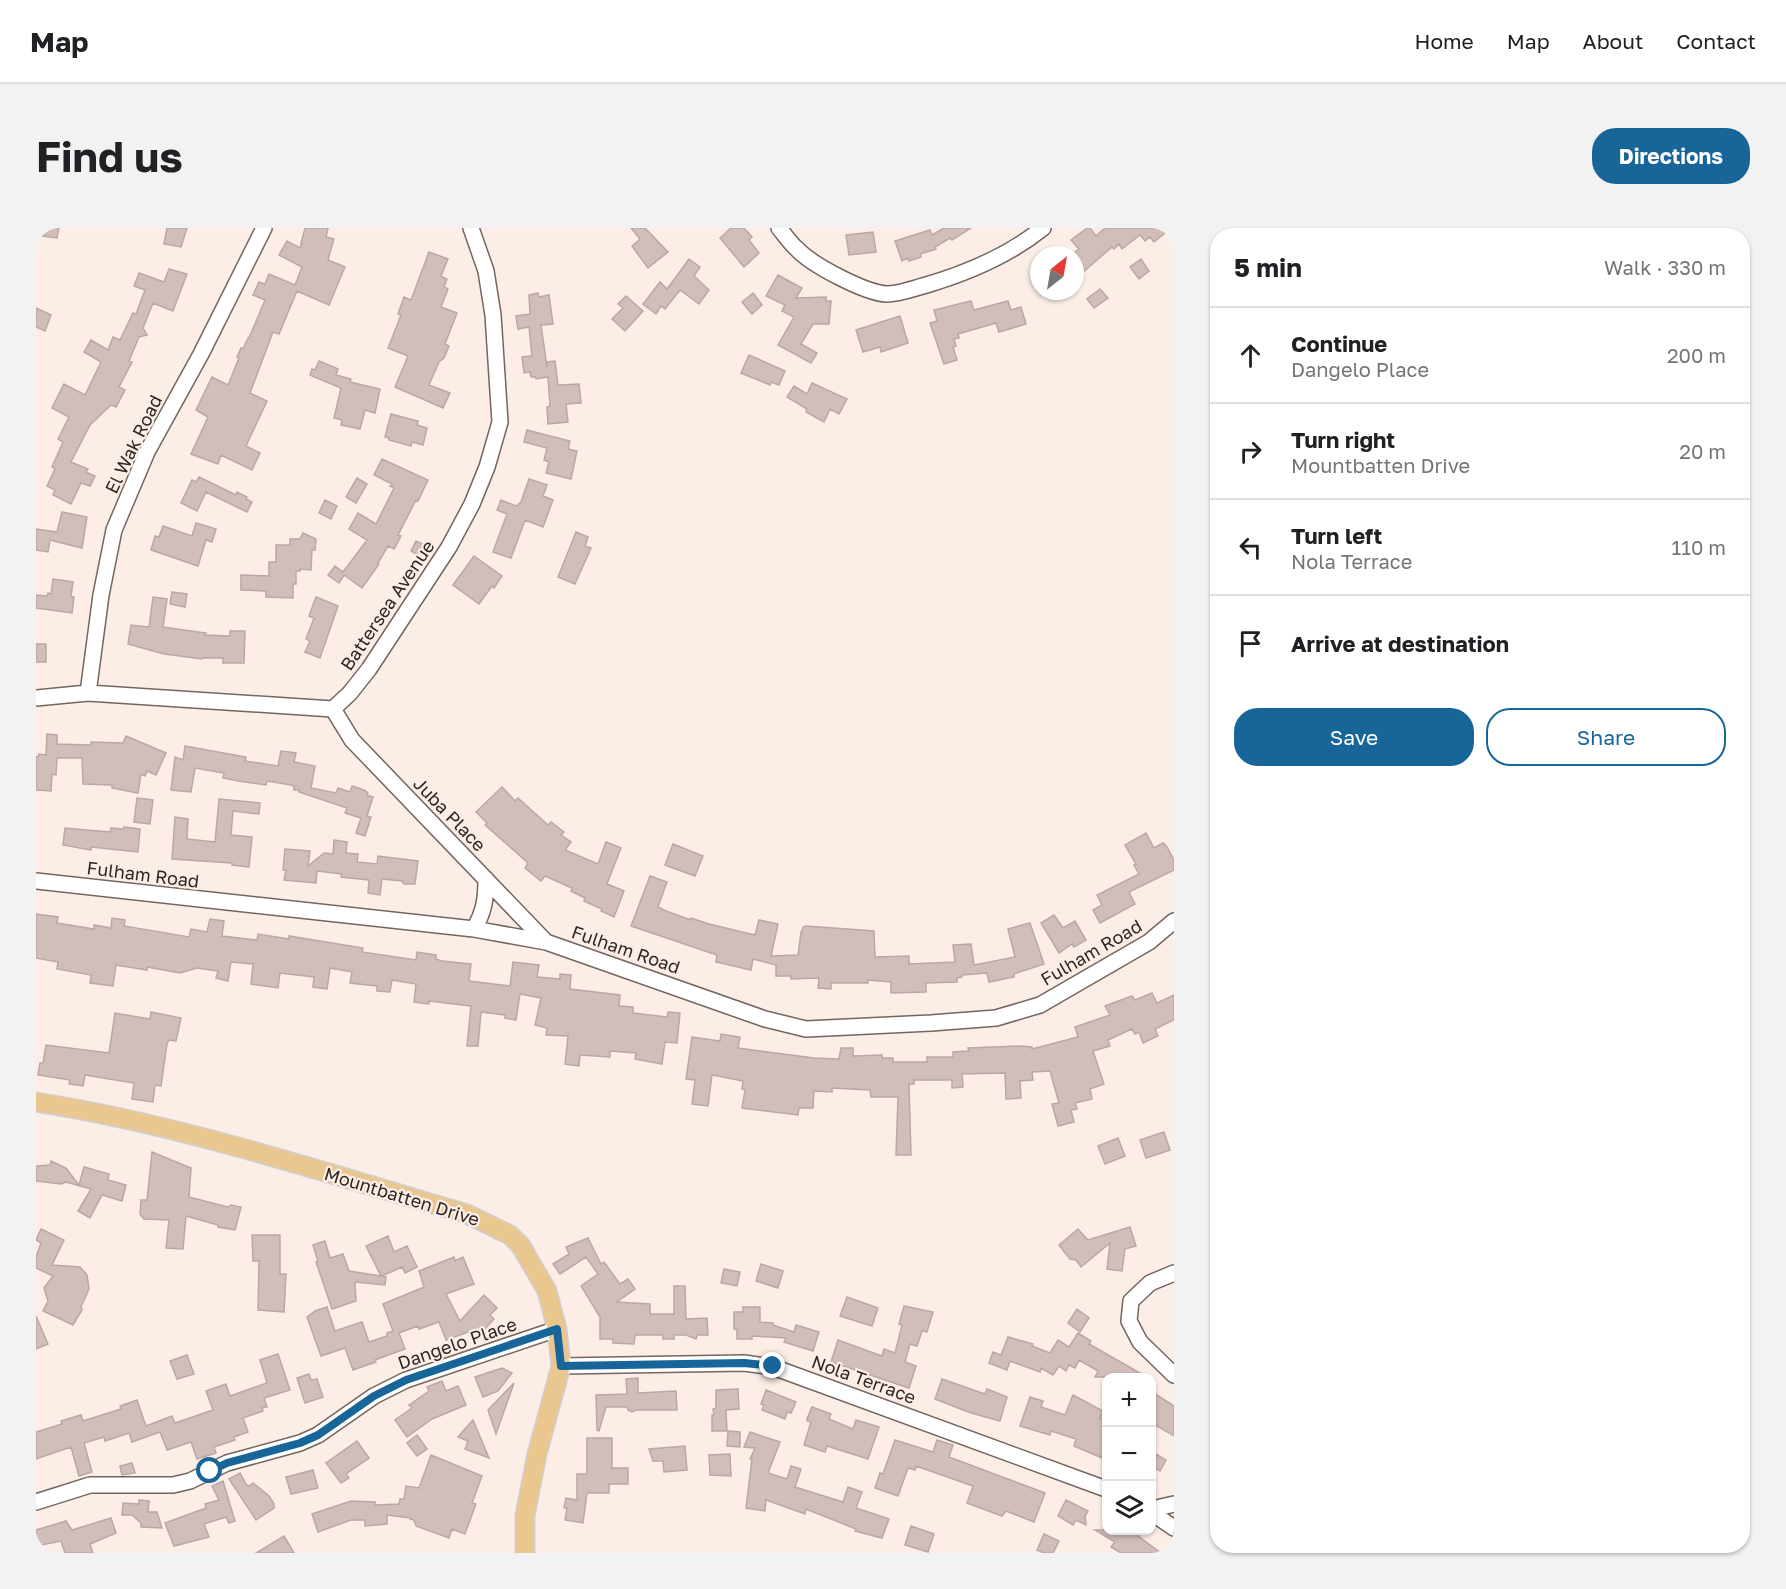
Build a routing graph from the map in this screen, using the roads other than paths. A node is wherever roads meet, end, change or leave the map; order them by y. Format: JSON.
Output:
{"nodes":[{"id":1,"x":264,"y":228,"type":"edge"},
{"id":2,"x":471,"y":228,"type":"edge"},
{"id":3,"x":779,"y":228,"type":"edge"},
{"id":4,"x":1043,"y":228,"type":"edge"},
{"id":5,"x":88,"y":693,"type":"junction"},
{"id":6,"x":36,"y":698,"type":"edge"},
{"id":7,"x":333,"y":709,"type":"junction"},
{"id":8,"x":486,"y":879,"type":"junction"},
{"id":9,"x":36,"y":881,"type":"edge"},
{"id":10,"x":1174,"y":921,"type":"edge"},
{"id":11,"x":474,"y":929,"type":"junction"},
{"id":12,"x":546,"y":942,"type":"junction"},
{"id":13,"x":36,"y":1101,"type":"edge"},
{"id":14,"x":1174,"y":1273,"type":"edge"},
{"id":15,"x":557,"y":1329,"type":"junction"},
{"id":16,"x":561,"y":1366,"type":"junction"},
{"id":17,"x":1174,"y":1375,"type":"edge"},
{"id":18,"x":1102,"y":1487,"type":"edge"},
{"id":19,"x":36,"y":1502,"type":"edge"},
{"id":20,"x":1174,"y":1504,"type":"edge"},
{"id":21,"x":1156,"y":1510,"type":"edge"},
{"id":22,"x":1156,"y":1514,"type":"edge"},
{"id":23,"x":1174,"y":1528,"type":"edge"},
{"id":24,"x":525,"y":1553,"type":"edge"}],
"edges":[{"from":1,"to":5,"type":"street","name":"El Wak Road"},
{"from":2,"to":7,"type":"street","name":"Battersea Avenue"},
{"from":3,"to":4,"type":"street"},
{"from":5,"to":6,"type":"street"},
{"from":5,"to":7,"type":"street"},
{"from":7,"to":8,"type":"street","name":"Juba Place"},
{"from":8,"to":11,"type":"street"},
{"from":8,"to":12,"type":"street","name":"Juba Place"},
{"from":9,"to":11,"type":"street","name":"Fulham Road"},
{"from":10,"to":12,"type":"street","name":"Fulham Road"},
{"from":11,"to":12,"type":"street","name":"Fulham Road"},
{"from":13,"to":15,"type":"main road","name":"Mountbatten Drive"},
{"from":14,"to":17,"type":"street"},
{"from":15,"to":16,"type":"main road","name":"Mountbatten Drive"},
{"from":15,"to":19,"type":"street","name":"Dangelo Place"},
{"from":16,"to":18,"type":"street","name":"Nola Terrace"},
{"from":16,"to":24,"type":"main road","name":"Mountbatten Drive"},
{"from":20,"to":21,"type":"street"},
{"from":22,"to":23,"type":"street"}]}
